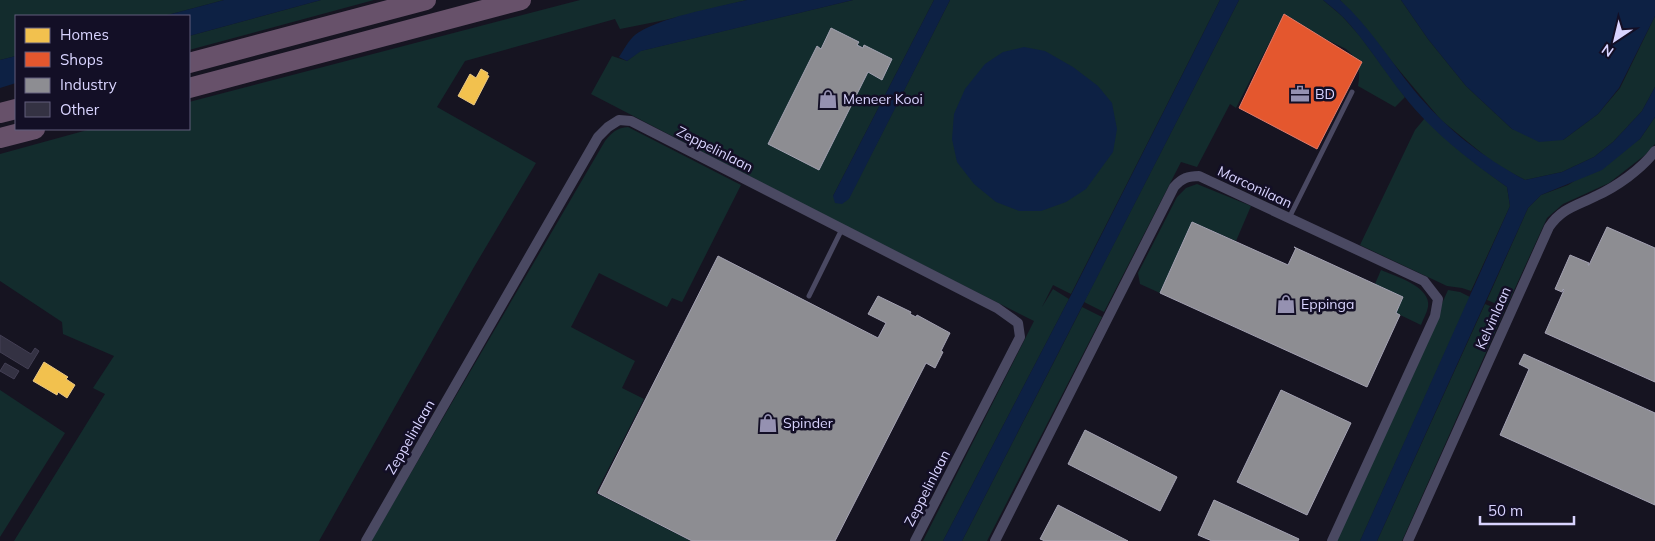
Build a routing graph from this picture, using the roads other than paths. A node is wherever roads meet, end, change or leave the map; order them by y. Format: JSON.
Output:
{"nodes":[{"id":1,"x":426,"y":0,"type":"edge"},
{"id":2,"x":520,"y":0,"type":"edge"},
{"id":3,"x":190,"y":63,"type":"edge"},
{"id":4,"x":190,"y":88,"type":"edge"},
{"id":5,"x":1352,"y":92,"type":"dead end"},
{"id":6,"x":15,"y":109,"type":"edge"},
{"id":7,"x":0,"y":113,"type":"edge"},
{"id":8,"x":31,"y":130,"type":"edge"},
{"id":9,"x":0,"y":138,"type":"edge"},
{"id":10,"x":1655,"y":152,"type":"edge"},
{"id":11,"x":1288,"y":218,"type":"junction"},
{"id":12,"x":842,"y":229,"type":"junction"},
{"id":13,"x":809,"y":296,"type":"dead end"},
{"id":14,"x":366,"y":541,"type":"edge"},
{"id":15,"x":916,"y":541,"type":"edge"},
{"id":16,"x":995,"y":541,"type":"edge"},
{"id":17,"x":1332,"y":541,"type":"edge"},
{"id":18,"x":1408,"y":541,"type":"edge"}],
"edges":[{"from":1,"to":3,"type":"highway"},
{"from":2,"to":4,"type":"highway"},
{"from":5,"to":11,"type":"lane"},
{"from":6,"to":7,"type":"highway"},
{"from":8,"to":9,"type":"highway"},
{"from":10,"to":18,"type":"street","name":"Kelvinlaan"},
{"from":11,"to":16,"type":"street","name":"Marconilaan"},
{"from":11,"to":17,"type":"street","name":"Marconilaan"},
{"from":12,"to":13,"type":"lane"},
{"from":12,"to":14,"type":"street","name":"Zeppelinlaan"},
{"from":12,"to":15,"type":"street","name":"Zeppelinlaan"}]}
